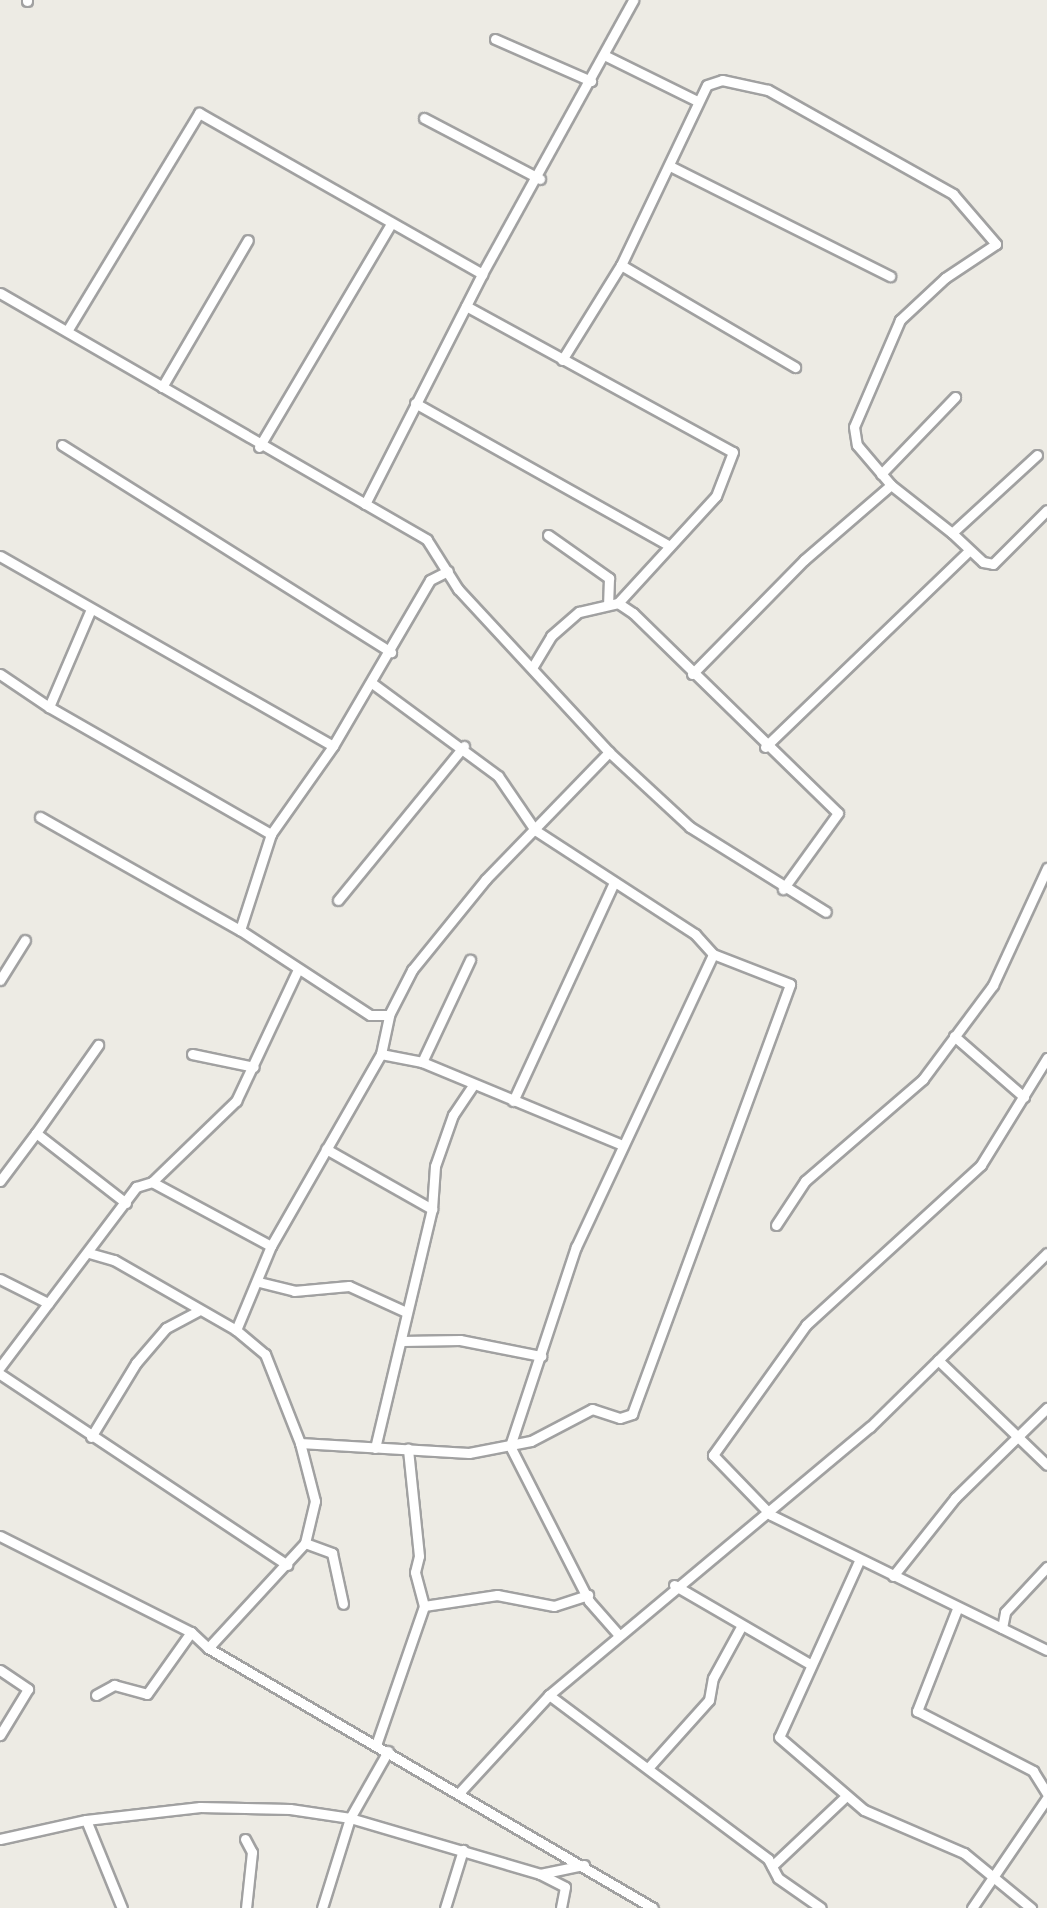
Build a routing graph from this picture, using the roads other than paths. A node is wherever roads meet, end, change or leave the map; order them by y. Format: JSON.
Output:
{"nodes":[{"id":1,"x":633,"y":0,"type":"edge"},
{"id":2,"x":495,"y":39,"type":"dead end"},
{"id":3,"x":604,"y":55,"type":"junction"},
{"id":4,"x":591,"y":81,"type":"junction"},
{"id":5,"x":697,"y":101,"type":"junction"},
{"id":6,"x":424,"y":118,"type":"dead end"},
{"id":7,"x":672,"y":167,"type":"junction"},
{"id":8,"x":540,"y":179,"type":"junction"},
{"id":9,"x":391,"y":224,"type":"junction"},
{"id":10,"x":248,"y":240,"type":"dead end"},
{"id":11,"x":621,"y":265,"type":"junction"},
{"id":12,"x":482,"y":274,"type":"junction"},
{"id":13,"x":890,"y":276,"type":"dead end"},
{"id":14,"x":0,"y":293,"type":"edge"},
{"id":15,"x":466,"y":306,"type":"junction"},
{"id":16,"x":67,"y":331,"type":"junction"},
{"id":17,"x":562,"y":360,"type":"junction"},
{"id":18,"x":795,"y":367,"type":"dead end"},
{"id":19,"x":162,"y":387,"type":"junction"},
{"id":20,"x":955,"y":397,"type":"dead end"},
{"id":21,"x":415,"y":403,"type":"junction"},
{"id":22,"x":62,"y":445,"type":"dead end"},
{"id":23,"x":259,"y":447,"type":"junction"},
{"id":24,"x":1037,"y":455,"type":"dead end"},
{"id":25,"x":881,"y":474,"type":"junction"},
{"id":26,"x":891,"y":485,"type":"junction"},
{"id":27,"x":365,"y":504,"type":"junction"},
{"id":28,"x":1047,"y":510,"type":"edge"},
{"id":29,"x":952,"y":533,"type":"junction"},
{"id":30,"x":548,"y":535,"type":"dead end"},
{"id":31,"x":670,"y":546,"type":"junction"},
{"id":32,"x":969,"y":551,"type":"junction"},
{"id":33,"x":0,"y":556,"type":"edge"},
{"id":34,"x":448,"y":571,"type":"junction"},
{"id":35,"x":613,"y":603,"type":"junction"},
{"id":36,"x":91,"y":609,"type":"junction"},
{"id":37,"x":391,"y":652,"type":"junction"},
{"id":38,"x":532,"y":668,"type":"junction"},
{"id":39,"x":0,"y":674,"type":"edge"},
{"id":40,"x":692,"y":674,"type":"junction"},
{"id":41,"x":372,"y":683,"type":"junction"},
{"id":42,"x":49,"y":707,"type":"junction"},
{"id":43,"x":333,"y":746,"type":"junction"},
{"id":44,"x":464,"y":746,"type":"junction"},
{"id":45,"x":765,"y":747,"type":"junction"},
{"id":46,"x":609,"y":752,"type":"junction"},
{"id":47,"x":40,"y":817,"type":"dead end"},
{"id":48,"x":535,"y":830,"type":"junction"},
{"id":49,"x":271,"y":834,"type":"junction"},
{"id":50,"x":1047,"y":868,"type":"edge"},
{"id":51,"x":614,"y":882,"type":"junction"},
{"id":52,"x":783,"y":889,"type":"junction"},
{"id":53,"x":338,"y":900,"type":"dead end"},
{"id":54,"x":826,"y":912,"type":"dead end"},
{"id":55,"x":240,"y":930,"type":"junction"},
{"id":56,"x":25,"y":940,"type":"dead end"},
{"id":57,"x":713,"y":954,"type":"junction"},
{"id":58,"x":470,"y":960,"type":"dead end"},
{"id":59,"x":298,"y":969,"type":"junction"},
{"id":60,"x":0,"y":980,"type":"edge"},
{"id":61,"x":388,"y":1019,"type":"junction"},
{"id":62,"x":954,"y":1036,"type":"junction"},
{"id":63,"x":98,"y":1045,"type":"dead end"},
{"id":64,"x":192,"y":1054,"type":"dead end"},
{"id":65,"x":381,"y":1054,"type":"junction"},
{"id":66,"x":1047,"y":1058,"type":"edge"},
{"id":67,"x":422,"y":1062,"type":"junction"},
{"id":68,"x":254,"y":1067,"type":"junction"},
{"id":69,"x":474,"y":1084,"type":"junction"},
{"id":70,"x":1024,"y":1097,"type":"junction"},
{"id":71,"x":513,"y":1101,"type":"junction"},
{"id":72,"x":36,"y":1133,"type":"junction"},
{"id":73,"x":620,"y":1144,"type":"junction"},
{"id":74,"x":326,"y":1149,"type":"junction"},
{"id":75,"x":0,"y":1181,"type":"edge"},
{"id":76,"x":152,"y":1182,"type":"junction"},
{"id":77,"x":126,"y":1203,"type":"junction"},
{"id":78,"x":432,"y":1209,"type":"junction"},
{"id":79,"x":776,"y":1225,"type":"dead end"},
{"id":80,"x":271,"y":1246,"type":"junction"},
{"id":81,"x":89,"y":1253,"type":"junction"},
{"id":82,"x":1047,"y":1253,"type":"edge"},
{"id":83,"x":0,"y":1279,"type":"edge"},
{"id":84,"x":259,"y":1282,"type":"junction"},
{"id":85,"x":48,"y":1303,"type":"junction"},
{"id":86,"x":198,"y":1311,"type":"junction"},
{"id":87,"x":406,"y":1312,"type":"junction"},
{"id":88,"x":236,"y":1330,"type":"junction"},
{"id":89,"x":402,"y":1341,"type":"junction"},
{"id":90,"x":541,"y":1356,"type":"junction"},
{"id":91,"x":938,"y":1360,"type":"junction"},
{"id":92,"x":0,"y":1367,"type":"edge"},
{"id":93,"x":0,"y":1374,"type":"edge"},
{"id":94,"x":1047,"y":1408,"type":"edge"},
{"id":95,"x":91,"y":1437,"type":"junction"},
{"id":96,"x":1019,"y":1438,"type":"junction"},
{"id":97,"x":300,"y":1443,"type":"junction"},
{"id":98,"x":510,"y":1446,"type":"junction"},
{"id":99,"x":375,"y":1448,"type":"junction"},
{"id":100,"x":408,"y":1449,"type":"junction"},
{"id":101,"x":1047,"y":1465,"type":"edge"},
{"id":102,"x":771,"y":1515,"type":"junction"},
{"id":103,"x":0,"y":1536,"type":"edge"},
{"id":104,"x":305,"y":1543,"type":"junction"},
{"id":105,"x":859,"y":1561,"type":"junction"},
{"id":106,"x":287,"y":1565,"type":"junction"},
{"id":107,"x":1047,"y":1567,"type":"edge"},
{"id":108,"x":893,"y":1576,"type":"junction"},
{"id":109,"x":674,"y":1585,"type":"junction"},
{"id":110,"x":588,"y":1595,"type":"junction"},
{"id":111,"x":343,"y":1604,"type":"dead end"},
{"id":112,"x":424,"y":1606,"type":"junction"},
{"id":113,"x":957,"y":1609,"type":"junction"},
{"id":114,"x":742,"y":1625,"type":"junction"},
{"id":115,"x":1002,"y":1628,"type":"junction"},
{"id":116,"x":191,"y":1632,"type":"junction"},
{"id":117,"x":618,"y":1634,"type":"junction"},
{"id":118,"x":208,"y":1648,"type":"junction"},
{"id":119,"x":1047,"y":1650,"type":"edge"},
{"id":120,"x":808,"y":1663,"type":"junction"},
{"id":121,"x":0,"y":1670,"type":"edge"},
{"id":122,"x":96,"y":1695,"type":"dead end"},
{"id":123,"x":549,"y":1695,"type":"junction"},
{"id":124,"x":0,"y":1735,"type":"edge"},
{"id":125,"x":376,"y":1745,"type":"junction"},
{"id":126,"x":388,"y":1751,"type":"junction"},
{"id":127,"x":648,"y":1768,"type":"junction"},
{"id":128,"x":459,"y":1793,"type":"junction"},
{"id":129,"x":1047,"y":1795,"type":"edge"},
{"id":130,"x":846,"y":1796,"type":"junction"},
{"id":131,"x":350,"y":1818,"type":"junction"},
{"id":132,"x":86,"y":1820,"type":"junction"},
{"id":133,"x":0,"y":1839,"type":"edge"},
{"id":134,"x":245,"y":1839,"type":"dead end"},
{"id":135,"x":463,"y":1850,"type":"junction"},
{"id":136,"x":584,"y":1865,"type":"junction"},
{"id":137,"x":772,"y":1866,"type":"junction"},
{"id":138,"x":540,"y":1874,"type":"junction"},
{"id":139,"x":990,"y":1876,"type":"junction"},
{"id":140,"x":122,"y":1908,"type":"edge"},
{"id":141,"x":246,"y":1908,"type":"edge"},
{"id":142,"x":322,"y":1908,"type":"edge"},
{"id":143,"x":445,"y":1908,"type":"edge"},
{"id":144,"x":561,"y":1908,"type":"edge"},
{"id":145,"x":653,"y":1908,"type":"edge"},
{"id":146,"x":821,"y":1908,"type":"edge"},
{"id":147,"x":972,"y":1908,"type":"edge"},
{"id":148,"x":1031,"y":1908,"type":"edge"}],
"edges":[{"from":1,"to":3,"type":"street"},
{"from":2,"to":4,"type":"street"},
{"from":3,"to":4,"type":"street"},
{"from":3,"to":5,"type":"street"},
{"from":4,"to":8,"type":"street"},
{"from":5,"to":7,"type":"street"},
{"from":5,"to":25,"type":"street"},
{"from":6,"to":8,"type":"street"},
{"from":7,"to":11,"type":"street"},
{"from":7,"to":13,"type":"street"},
{"from":8,"to":12,"type":"street"},
{"from":9,"to":12,"type":"street"},
{"from":9,"to":16,"type":"street"},
{"from":9,"to":23,"type":"street"},
{"from":10,"to":19,"type":"street"},
{"from":11,"to":17,"type":"street"},
{"from":11,"to":18,"type":"street"},
{"from":12,"to":15,"type":"street"},
{"from":14,"to":16,"type":"street"},
{"from":15,"to":17,"type":"street"},
{"from":15,"to":21,"type":"street"},
{"from":16,"to":19,"type":"street"},
{"from":17,"to":31,"type":"street"},
{"from":19,"to":23,"type":"street"},
{"from":20,"to":25,"type":"street"},
{"from":21,"to":27,"type":"street"},
{"from":21,"to":31,"type":"street"},
{"from":22,"to":37,"type":"street"},
{"from":23,"to":27,"type":"street"},
{"from":24,"to":29,"type":"street"},
{"from":25,"to":26,"type":"street"},
{"from":26,"to":29,"type":"street"},
{"from":26,"to":40,"type":"street"},
{"from":27,"to":34,"type":"street"},
{"from":28,"to":32,"type":"street"},
{"from":29,"to":32,"type":"street"},
{"from":30,"to":35,"type":"street"},
{"from":31,"to":35,"type":"street"},
{"from":32,"to":45,"type":"street"},
{"from":33,"to":36,"type":"street"},
{"from":34,"to":37,"type":"street"},
{"from":34,"to":38,"type":"street"},
{"from":35,"to":38,"type":"street"},
{"from":35,"to":40,"type":"street"},
{"from":36,"to":42,"type":"street"},
{"from":36,"to":43,"type":"street"},
{"from":37,"to":41,"type":"street"},
{"from":38,"to":46,"type":"street"},
{"from":39,"to":42,"type":"street"},
{"from":40,"to":45,"type":"street"},
{"from":41,"to":43,"type":"street"},
{"from":41,"to":44,"type":"street"},
{"from":42,"to":49,"type":"street"},
{"from":43,"to":49,"type":"street"},
{"from":44,"to":48,"type":"street"},
{"from":44,"to":53,"type":"street"},
{"from":45,"to":52,"type":"street"},
{"from":46,"to":48,"type":"street"},
{"from":46,"to":52,"type":"street"},
{"from":47,"to":55,"type":"street"},
{"from":48,"to":51,"type":"street"},
{"from":48,"to":61,"type":"street"},
{"from":49,"to":55,"type":"street"},
{"from":50,"to":62,"type":"street"},
{"from":51,"to":57,"type":"street"},
{"from":51,"to":71,"type":"street"},
{"from":52,"to":54,"type":"street"},
{"from":55,"to":59,"type":"street"},
{"from":56,"to":60,"type":"street"},
{"from":57,"to":73,"type":"street"},
{"from":57,"to":98,"type":"street"},
{"from":58,"to":67,"type":"street"},
{"from":59,"to":61,"type":"street"},
{"from":59,"to":68,"type":"street"},
{"from":61,"to":65,"type":"street"},
{"from":62,"to":70,"type":"street"},
{"from":62,"to":79,"type":"street"},
{"from":63,"to":72,"type":"street"},
{"from":64,"to":68,"type":"street"},
{"from":65,"to":67,"type":"street"},
{"from":65,"to":74,"type":"street"},
{"from":66,"to":70,"type":"street"},
{"from":67,"to":69,"type":"street"},
{"from":68,"to":76,"type":"street"},
{"from":69,"to":71,"type":"street"},
{"from":69,"to":78,"type":"street"},
{"from":70,"to":102,"type":"street"},
{"from":71,"to":73,"type":"street"},
{"from":72,"to":75,"type":"street"},
{"from":72,"to":77,"type":"street"},
{"from":73,"to":90,"type":"street"},
{"from":74,"to":78,"type":"street"},
{"from":74,"to":80,"type":"street"},
{"from":76,"to":77,"type":"street"},
{"from":76,"to":80,"type":"street"},
{"from":77,"to":81,"type":"street"},
{"from":78,"to":87,"type":"street"},
{"from":80,"to":84,"type":"street"},
{"from":81,"to":85,"type":"street"},
{"from":81,"to":86,"type":"street"},
{"from":82,"to":91,"type":"street"},
{"from":83,"to":85,"type":"street"},
{"from":84,"to":87,"type":"street"},
{"from":84,"to":88,"type":"street"},
{"from":85,"to":92,"type":"street"},
{"from":86,"to":88,"type":"street"},
{"from":86,"to":95,"type":"street"},
{"from":87,"to":89,"type":"street"},
{"from":88,"to":97,"type":"street"},
{"from":89,"to":90,"type":"street"},
{"from":89,"to":99,"type":"street"},
{"from":90,"to":98,"type":"street"},
{"from":91,"to":96,"type":"street"},
{"from":91,"to":102,"type":"street"},
{"from":93,"to":95,"type":"street"},
{"from":94,"to":96,"type":"street"},
{"from":95,"to":106,"type":"street"},
{"from":96,"to":101,"type":"street"},
{"from":96,"to":108,"type":"street"},
{"from":97,"to":99,"type":"street"},
{"from":97,"to":104,"type":"street"},
{"from":98,"to":100,"type":"street"},
{"from":98,"to":110,"type":"street"},
{"from":99,"to":100,"type":"street"},
{"from":100,"to":112,"type":"street"},
{"from":102,"to":105,"type":"street"},
{"from":102,"to":109,"type":"street"},
{"from":103,"to":116,"type":"street"},
{"from":104,"to":106,"type":"street"},
{"from":104,"to":111,"type":"street"},
{"from":105,"to":108,"type":"street"},
{"from":105,"to":120,"type":"street"},
{"from":106,"to":118,"type":"street"},
{"from":107,"to":115,"type":"street"},
{"from":108,"to":113,"type":"street"},
{"from":109,"to":114,"type":"street"},
{"from":109,"to":117,"type":"street"},
{"from":110,"to":112,"type":"street"},
{"from":110,"to":117,"type":"street"},
{"from":112,"to":125,"type":"street"},
{"from":113,"to":115,"type":"street"},
{"from":113,"to":129,"type":"street"},
{"from":114,"to":120,"type":"street"},
{"from":114,"to":127,"type":"street"},
{"from":115,"to":119,"type":"street"},
{"from":116,"to":118,"type":"street"},
{"from":116,"to":122,"type":"street"},
{"from":117,"to":123,"type":"street"},
{"from":118,"to":125,"type":"street"},
{"from":120,"to":130,"type":"street"},
{"from":121,"to":124,"type":"street"},
{"from":123,"to":127,"type":"street"},
{"from":123,"to":128,"type":"street"},
{"from":125,"to":126,"type":"street"},
{"from":126,"to":128,"type":"street"},
{"from":126,"to":131,"type":"street"},
{"from":127,"to":137,"type":"street"},
{"from":128,"to":136,"type":"street"},
{"from":129,"to":139,"type":"street"},
{"from":130,"to":137,"type":"street"},
{"from":130,"to":139,"type":"street"},
{"from":131,"to":132,"type":"street"},
{"from":131,"to":135,"type":"street"},
{"from":131,"to":142,"type":"street"},
{"from":132,"to":133,"type":"street"},
{"from":132,"to":140,"type":"street"},
{"from":134,"to":141,"type":"street"},
{"from":135,"to":138,"type":"street"},
{"from":135,"to":143,"type":"street"},
{"from":136,"to":138,"type":"street"},
{"from":136,"to":145,"type":"street"},
{"from":137,"to":146,"type":"street"},
{"from":138,"to":144,"type":"street"},
{"from":139,"to":147,"type":"street"},
{"from":139,"to":148,"type":"street"}]}
